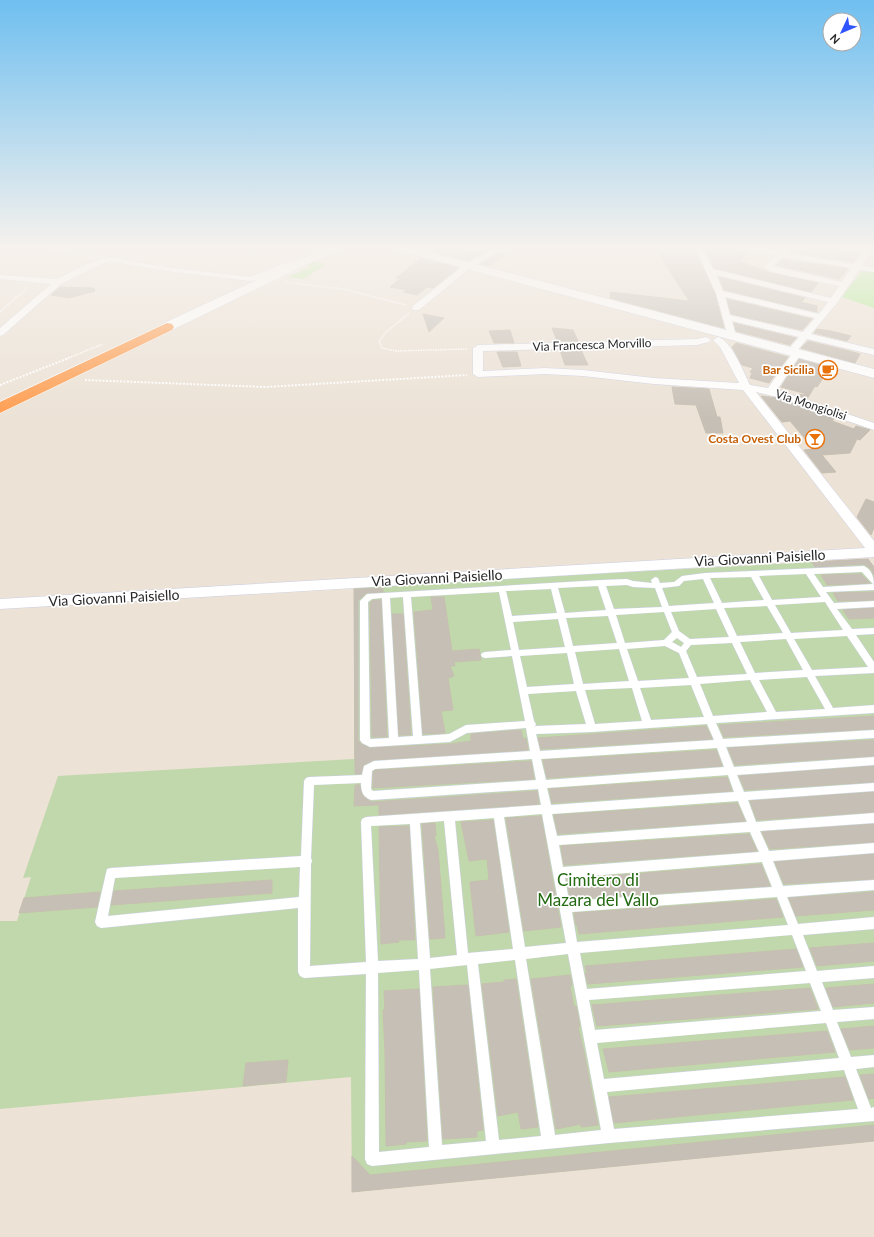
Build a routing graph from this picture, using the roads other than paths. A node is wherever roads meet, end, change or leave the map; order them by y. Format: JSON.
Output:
{"nodes":[{"id":1,"x":33,"y":304,"type":"edge"},
{"id":2,"x":216,"y":304,"type":"edge"},
{"id":3,"x":421,"y":304,"type":"edge"},
{"id":4,"x":599,"y":304,"type":"edge"},
{"id":5,"x":723,"y":304,"type":"edge"},
{"id":6,"x":763,"y":304,"type":"edge"},
{"id":7,"x":832,"y":304,"type":"edge"},
{"id":8,"x":416,"y":308,"type":"road end"},
{"id":9,"x":727,"y":317,"type":"junction"},
{"id":10,"x":821,"y":317,"type":"junction"},
{"id":11,"x":167,"y":327,"type":"junction"},
{"id":12,"x":0,"y":333,"type":"edge"},
{"id":13,"x":704,"y":334,"type":"junction"},
{"id":14,"x":725,"y":336,"type":"junction"},
{"id":15,"x":804,"y":337,"type":"junction"},
{"id":16,"x":874,"y":352,"type":"edge"},
{"id":17,"x":794,"y":353,"type":"junction"},
{"id":18,"x":478,"y":374,"type":"joint"},
{"id":19,"x":874,"y":374,"type":"edge"},
{"id":20,"x":746,"y":387,"type":"junction"},
{"id":21,"x":771,"y":392,"type":"junction"},
{"id":22,"x":0,"y":396,"type":"edge"},
{"id":23,"x":0,"y":403,"type":"edge"},
{"id":24,"x":0,"y":408,"type":"edge"},
{"id":25,"x":874,"y":427,"type":"edge"},
{"id":26,"x":874,"y":551,"type":"edge"},
{"id":27,"x":808,"y":571,"type":"junction"},
{"id":28,"x":753,"y":573,"type":"junction"},
{"id":29,"x":705,"y":576,"type":"junction"},
{"id":30,"x":874,"y":582,"type":"edge"},
{"id":31,"x":601,"y":583,"type":"junction"},
{"id":32,"x":656,"y":583,"type":"junction"},
{"id":33,"x":554,"y":586,"type":"junction"},
{"id":34,"x":874,"y":587,"type":"edge"},
{"id":35,"x":502,"y":589,"type":"junction"},
{"id":36,"x":820,"y":590,"type":"junction"},
{"id":37,"x":407,"y":594,"type":"junction"},
{"id":38,"x":386,"y":595,"type":"junction"},
{"id":39,"x":829,"y":603,"type":"junction"},
{"id":40,"x":0,"y":604,"type":"edge"},
{"id":41,"x":770,"y":604,"type":"junction"},
{"id":42,"x":874,"y":604,"type":"edge"},
{"id":43,"x":721,"y":607,"type":"junction"},
{"id":44,"x":667,"y":610,"type":"junction"},
{"id":45,"x":612,"y":613,"type":"junction"},
{"id":46,"x":562,"y":615,"type":"junction"},
{"id":47,"x":508,"y":619,"type":"junction"},
{"id":48,"x":874,"y":631,"type":"edge"},
{"id":49,"x":849,"y":632,"type":"junction"},
{"id":50,"x":676,"y":633,"type":"junction"},
{"id":51,"x":789,"y":636,"type":"junction"},
{"id":52,"x":735,"y":638,"type":"junction"},
{"id":53,"x":689,"y":642,"type":"junction"},
{"id":54,"x":666,"y":643,"type":"junction"},
{"id":55,"x":622,"y":645,"type":"junction"},
{"id":56,"x":570,"y":649,"type":"junction"},
{"id":57,"x":682,"y":651,"type":"junction"},
{"id":58,"x":515,"y":653,"type":"junction"},
{"id":59,"x":485,"y":655,"type":"dead end"},
{"id":60,"x":874,"y":670,"type":"edge"},
{"id":61,"x":810,"y":672,"type":"junction"},
{"id":62,"x":752,"y":676,"type":"junction"},
{"id":63,"x":694,"y":681,"type":"junction"},
{"id":64,"x":634,"y":683,"type":"junction"},
{"id":65,"x":579,"y":686,"type":"junction"},
{"id":66,"x":524,"y":691,"type":"junction"},
{"id":67,"x":874,"y":709,"type":"edge"},
{"id":68,"x":831,"y":712,"type":"junction"},
{"id":69,"x":774,"y":716,"type":"junction"},
{"id":70,"x":711,"y":720,"type":"junction"},
{"id":71,"x":648,"y":724,"type":"junction"},
{"id":72,"x":531,"y":727,"type":"junction"},
{"id":73,"x":592,"y":728,"type":"junction"},
{"id":74,"x":874,"y":734,"type":"edge"},
{"id":75,"x":418,"y":740,"type":"junction"},
{"id":76,"x":394,"y":742,"type":"junction"},
{"id":77,"x":720,"y":743,"type":"junction"},
{"id":78,"x":537,"y":756,"type":"junction"},
{"id":79,"x":874,"y":761,"type":"edge"},
{"id":80,"x":731,"y":770,"type":"junction"},
{"id":81,"x":366,"y":780,"type":"junction"},
{"id":82,"x":542,"y":784,"type":"junction"},
{"id":83,"x":874,"y":787,"type":"edge"},
{"id":84,"x":742,"y":796,"type":"junction"},
{"id":85,"x":546,"y":809,"type":"junction"},
{"id":86,"x":498,"y":813,"type":"junction"},
{"id":87,"x":449,"y":816,"type":"junction"},
{"id":88,"x":415,"y":818,"type":"junction"},
{"id":89,"x":874,"y":818,"type":"edge"},
{"id":90,"x":754,"y":826,"type":"junction"},
{"id":91,"x":552,"y":841,"type":"junction"},
{"id":92,"x":874,"y":848,"type":"edge"},
{"id":93,"x":766,"y":857,"type":"junction"},
{"id":94,"x":307,"y":861,"type":"junction"},
{"id":95,"x":558,"y":873,"type":"junction"},
{"id":96,"x":874,"y":885,"type":"edge"},
{"id":97,"x":780,"y":892,"type":"junction"},
{"id":98,"x":304,"y":902,"type":"junction"},
{"id":99,"x":565,"y":907,"type":"junction"},
{"id":100,"x":874,"y":923,"type":"edge"},
{"id":101,"x":795,"y":929,"type":"junction"},
{"id":102,"x":572,"y":948,"type":"junction"},
{"id":103,"x":520,"y":954,"type":"junction"},
{"id":104,"x":467,"y":960,"type":"junction"},
{"id":105,"x":424,"y":964,"type":"junction"},
{"id":106,"x":372,"y":968,"type":"junction"},
{"id":107,"x":874,"y":972,"type":"edge"},
{"id":108,"x":814,"y":977,"type":"junction"},
{"id":109,"x":582,"y":995,"type":"junction"},
{"id":110,"x":874,"y":1014,"type":"edge"},
{"id":111,"x":829,"y":1017,"type":"junction"},
{"id":112,"x":590,"y":1037,"type":"junction"},
{"id":113,"x":874,"y":1061,"type":"edge"},
{"id":114,"x":847,"y":1064,"type":"junction"},
{"id":115,"x":600,"y":1086,"type":"junction"},
{"id":116,"x":870,"y":1114,"type":"edge"},
{"id":117,"x":609,"y":1136,"type":"junction"},
{"id":118,"x":549,"y":1141,"type":"junction"},
{"id":119,"x":493,"y":1147,"type":"junction"},
{"id":120,"x":436,"y":1152,"type":"junction"}],
"edges":[{"from":1,"to":12,"type":"street"},
{"from":2,"to":11,"type":"main road"},
{"from":3,"to":8,"type":"street"},
{"from":4,"to":13,"type":"main road"},
{"from":5,"to":9,"type":"street"},
{"from":6,"to":10,"type":"street"},
{"from":7,"to":10,"type":"street"},
{"from":9,"to":14,"type":"street"},
{"from":9,"to":15,"type":"street"},
{"from":10,"to":15,"type":"street"},
{"from":11,"to":22,"type":"highway"},
{"from":11,"to":23,"type":"highway"},
{"from":11,"to":24,"type":"highway"},
{"from":13,"to":14,"type":"main road"},
{"from":13,"to":18,"type":"street","name":"Via Francesca Morvillo"},
{"from":14,"to":17,"type":"main road"},
{"from":14,"to":20,"type":"street"},
{"from":15,"to":16,"type":"street"},
{"from":15,"to":17,"type":"street"},
{"from":17,"to":19,"type":"main road"},
{"from":17,"to":21,"type":"street"},
{"from":18,"to":20,"type":"street","name":"Via Mongiolisi"},
{"from":20,"to":21,"type":"street","name":"Via Mongiolisi"},
{"from":20,"to":26,"type":"street"},
{"from":21,"to":25,"type":"street","name":"Via Mongiolisi"},
{"from":26,"to":40,"type":"street","name":"Via Giovanni Paisiello"},
{"from":27,"to":28,"type":"lane"},
{"from":27,"to":30,"type":"lane"},
{"from":27,"to":36,"type":"lane"},
{"from":28,"to":29,"type":"lane"},
{"from":28,"to":41,"type":"lane"},
{"from":29,"to":32,"type":"lane"},
{"from":29,"to":43,"type":"lane"},
{"from":31,"to":32,"type":"lane"},
{"from":31,"to":33,"type":"lane"},
{"from":31,"to":45,"type":"lane"},
{"from":32,"to":44,"type":"lane"},
{"from":33,"to":35,"type":"lane"},
{"from":33,"to":46,"type":"lane"},
{"from":34,"to":36,"type":"lane"},
{"from":35,"to":37,"type":"lane"},
{"from":35,"to":47,"type":"lane"},
{"from":36,"to":39,"type":"lane"},
{"from":37,"to":38,"type":"lane"},
{"from":37,"to":75,"type":"lane"},
{"from":38,"to":76,"type":"lane"},
{"from":38,"to":76,"type":"lane"},
{"from":39,"to":41,"type":"lane"},
{"from":39,"to":42,"type":"lane"},
{"from":39,"to":49,"type":"lane"},
{"from":41,"to":43,"type":"lane"},
{"from":41,"to":51,"type":"lane"},
{"from":43,"to":44,"type":"lane"},
{"from":43,"to":52,"type":"lane"},
{"from":44,"to":45,"type":"lane"},
{"from":44,"to":50,"type":"lane"},
{"from":45,"to":46,"type":"lane"},
{"from":45,"to":55,"type":"lane"},
{"from":46,"to":47,"type":"lane"},
{"from":46,"to":56,"type":"lane"},
{"from":47,"to":58,"type":"lane"},
{"from":48,"to":49,"type":"lane"},
{"from":49,"to":51,"type":"lane"},
{"from":49,"to":60,"type":"lane"},
{"from":50,"to":53,"type":"lane"},
{"from":50,"to":54,"type":"lane"},
{"from":51,"to":52,"type":"lane"},
{"from":51,"to":61,"type":"lane"},
{"from":52,"to":53,"type":"lane"},
{"from":52,"to":62,"type":"lane"},
{"from":53,"to":57,"type":"lane"},
{"from":54,"to":55,"type":"lane"},
{"from":54,"to":57,"type":"lane"},
{"from":55,"to":56,"type":"lane"},
{"from":55,"to":64,"type":"lane"},
{"from":56,"to":58,"type":"lane"},
{"from":56,"to":65,"type":"lane"},
{"from":57,"to":63,"type":"lane"},
{"from":58,"to":59,"type":"lane"},
{"from":58,"to":66,"type":"lane"},
{"from":60,"to":61,"type":"lane"},
{"from":61,"to":62,"type":"lane"},
{"from":61,"to":68,"type":"lane"},
{"from":62,"to":63,"type":"lane"},
{"from":62,"to":69,"type":"lane"},
{"from":63,"to":64,"type":"lane"},
{"from":63,"to":70,"type":"lane"},
{"from":64,"to":65,"type":"lane"},
{"from":64,"to":71,"type":"lane"},
{"from":65,"to":66,"type":"lane"},
{"from":65,"to":73,"type":"lane"},
{"from":66,"to":72,"type":"lane"},
{"from":67,"to":68,"type":"lane"},
{"from":68,"to":69,"type":"lane"},
{"from":69,"to":70,"type":"lane"},
{"from":70,"to":71,"type":"lane"},
{"from":70,"to":77,"type":"lane"},
{"from":71,"to":73,"type":"lane"},
{"from":72,"to":73,"type":"lane"},
{"from":72,"to":75,"type":"lane"},
{"from":72,"to":78,"type":"lane"},
{"from":74,"to":77,"type":"lane"},
{"from":75,"to":76,"type":"lane"},
{"from":77,"to":78,"type":"lane"},
{"from":77,"to":80,"type":"lane"},
{"from":78,"to":81,"type":"lane"},
{"from":78,"to":82,"type":"lane"},
{"from":79,"to":80,"type":"lane"},
{"from":80,"to":82,"type":"lane"},
{"from":80,"to":84,"type":"lane"},
{"from":81,"to":82,"type":"lane"},
{"from":81,"to":94,"type":"lane"},
{"from":82,"to":85,"type":"lane"},
{"from":83,"to":84,"type":"lane"},
{"from":84,"to":85,"type":"lane"},
{"from":84,"to":90,"type":"lane"},
{"from":85,"to":86,"type":"lane"},
{"from":85,"to":91,"type":"lane"},
{"from":86,"to":87,"type":"lane"},
{"from":86,"to":103,"type":"lane"},
{"from":87,"to":88,"type":"lane"},
{"from":87,"to":104,"type":"lane"},
{"from":88,"to":105,"type":"lane"},
{"from":88,"to":106,"type":"lane"},
{"from":89,"to":90,"type":"lane"},
{"from":90,"to":91,"type":"lane"},
{"from":90,"to":93,"type":"lane"},
{"from":91,"to":95,"type":"lane"},
{"from":92,"to":93,"type":"lane"},
{"from":93,"to":95,"type":"lane"},
{"from":93,"to":97,"type":"lane"},
{"from":94,"to":98,"type":"lane"},
{"from":94,"to":98,"type":"lane"},
{"from":95,"to":99,"type":"lane"},
{"from":96,"to":97,"type":"lane"},
{"from":97,"to":99,"type":"lane"},
{"from":97,"to":101,"type":"lane"},
{"from":98,"to":106,"type":"lane"},
{"from":99,"to":102,"type":"lane"},
{"from":100,"to":101,"type":"lane"},
{"from":101,"to":102,"type":"lane"},
{"from":101,"to":108,"type":"lane"},
{"from":102,"to":103,"type":"lane"},
{"from":102,"to":109,"type":"lane"},
{"from":103,"to":104,"type":"lane"},
{"from":103,"to":118,"type":"lane"},
{"from":104,"to":105,"type":"lane"},
{"from":104,"to":119,"type":"lane"},
{"from":105,"to":106,"type":"lane"},
{"from":105,"to":120,"type":"lane"},
{"from":106,"to":120,"type":"lane"},
{"from":107,"to":108,"type":"lane"},
{"from":108,"to":109,"type":"lane"},
{"from":108,"to":111,"type":"lane"},
{"from":109,"to":112,"type":"lane"},
{"from":110,"to":111,"type":"lane"},
{"from":111,"to":112,"type":"lane"},
{"from":111,"to":114,"type":"lane"},
{"from":112,"to":115,"type":"lane"},
{"from":113,"to":114,"type":"lane"},
{"from":114,"to":115,"type":"lane"},
{"from":114,"to":116,"type":"lane"},
{"from":115,"to":117,"type":"lane"},
{"from":116,"to":117,"type":"lane"},
{"from":117,"to":118,"type":"lane"},
{"from":118,"to":119,"type":"lane"},
{"from":119,"to":120,"type":"lane"}]}
